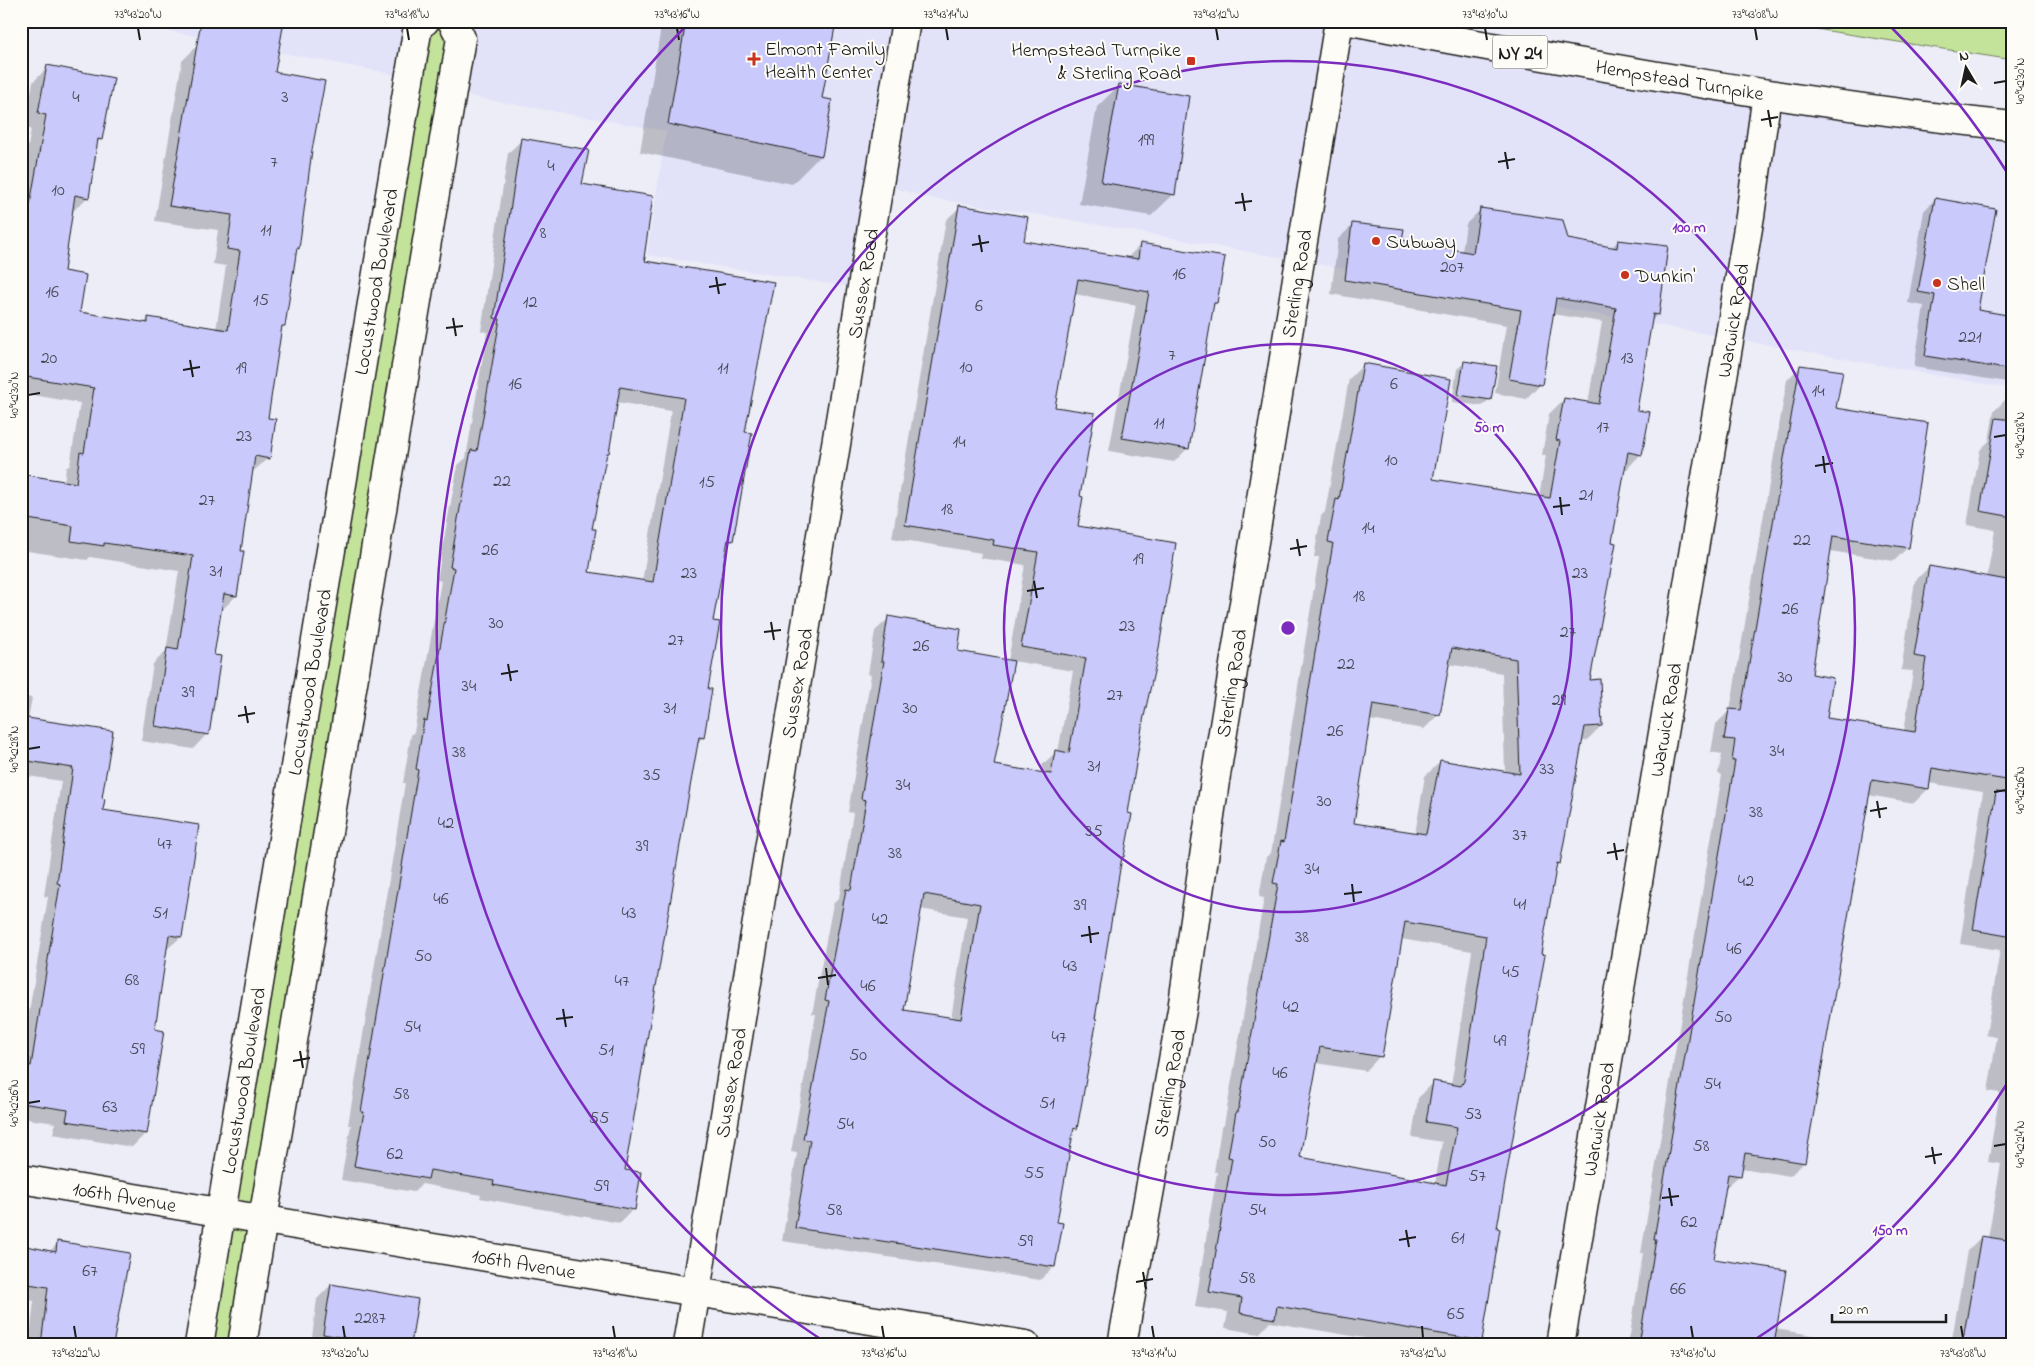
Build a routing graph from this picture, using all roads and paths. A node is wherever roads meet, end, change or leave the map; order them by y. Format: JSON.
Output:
{"nodes":[{"id":1,"x":425,"y":21,"type":"edge"},
{"id":2,"x":452,"y":21,"type":"edge"},
{"id":3,"x":906,"y":21,"type":"edge"},
{"id":4,"x":1339,"y":21,"type":"edge"},
{"id":5,"x":1350,"y":21,"type":"edge"},
{"id":6,"x":1767,"y":94,"type":"junction"},
{"id":7,"x":2013,"y":126,"type":"edge"},
{"id":8,"x":334,"y":528,"type":"junction"},
{"id":9,"x":376,"y":536,"type":"junction"},
{"id":10,"x":21,"y":1179,"type":"edge"},
{"id":11,"x":221,"y":1212,"type":"junction"},
{"id":12,"x":262,"y":1218,"type":"junction"},
{"id":13,"x":696,"y":1292,"type":"junction"},
{"id":14,"x":199,"y":1345,"type":"edge"},
{"id":15,"x":242,"y":1345,"type":"edge"},
{"id":16,"x":687,"y":1345,"type":"edge"},
{"id":17,"x":1026,"y":1345,"type":"edge"},
{"id":18,"x":1122,"y":1345,"type":"edge"},
{"id":19,"x":1560,"y":1345,"type":"edge"}],
"edges":[{"from":1,"to":8,"type":"street","name":"Locustwood Boulevard"},
{"from":2,"to":9,"type":"street","name":"Locustwood Boulevard"},
{"from":3,"to":13,"type":"street","name":"Sussex Road"},
{"from":4,"to":18,"type":"street","name":"Sterling Road"},
{"from":5,"to":6,"type":"street","name":"Hempstead Turnpike","number":"NY 24"},
{"from":6,"to":7,"type":"street","name":"Hempstead Turnpike","number":"NY 24"},
{"from":6,"to":19,"type":"street","name":"Warwick Road"},
{"from":8,"to":9,"type":"street"},
{"from":8,"to":11,"type":"street","name":"Locustwood Boulevard"},
{"from":9,"to":12,"type":"street","name":"Locustwood Boulevard"},
{"from":10,"to":11,"type":"street","name":"106th Avenue"},
{"from":11,"to":12,"type":"street","name":"106th Avenue"},
{"from":11,"to":14,"type":"street","name":"Locustwood Boulevard"},
{"from":12,"to":13,"type":"street","name":"106th Avenue"},
{"from":12,"to":15,"type":"street","name":"Locustwood Boulevard"},
{"from":13,"to":16,"type":"street","name":"Sussex Road"},
{"from":13,"to":17,"type":"street","name":"106th Avenue"}]}
